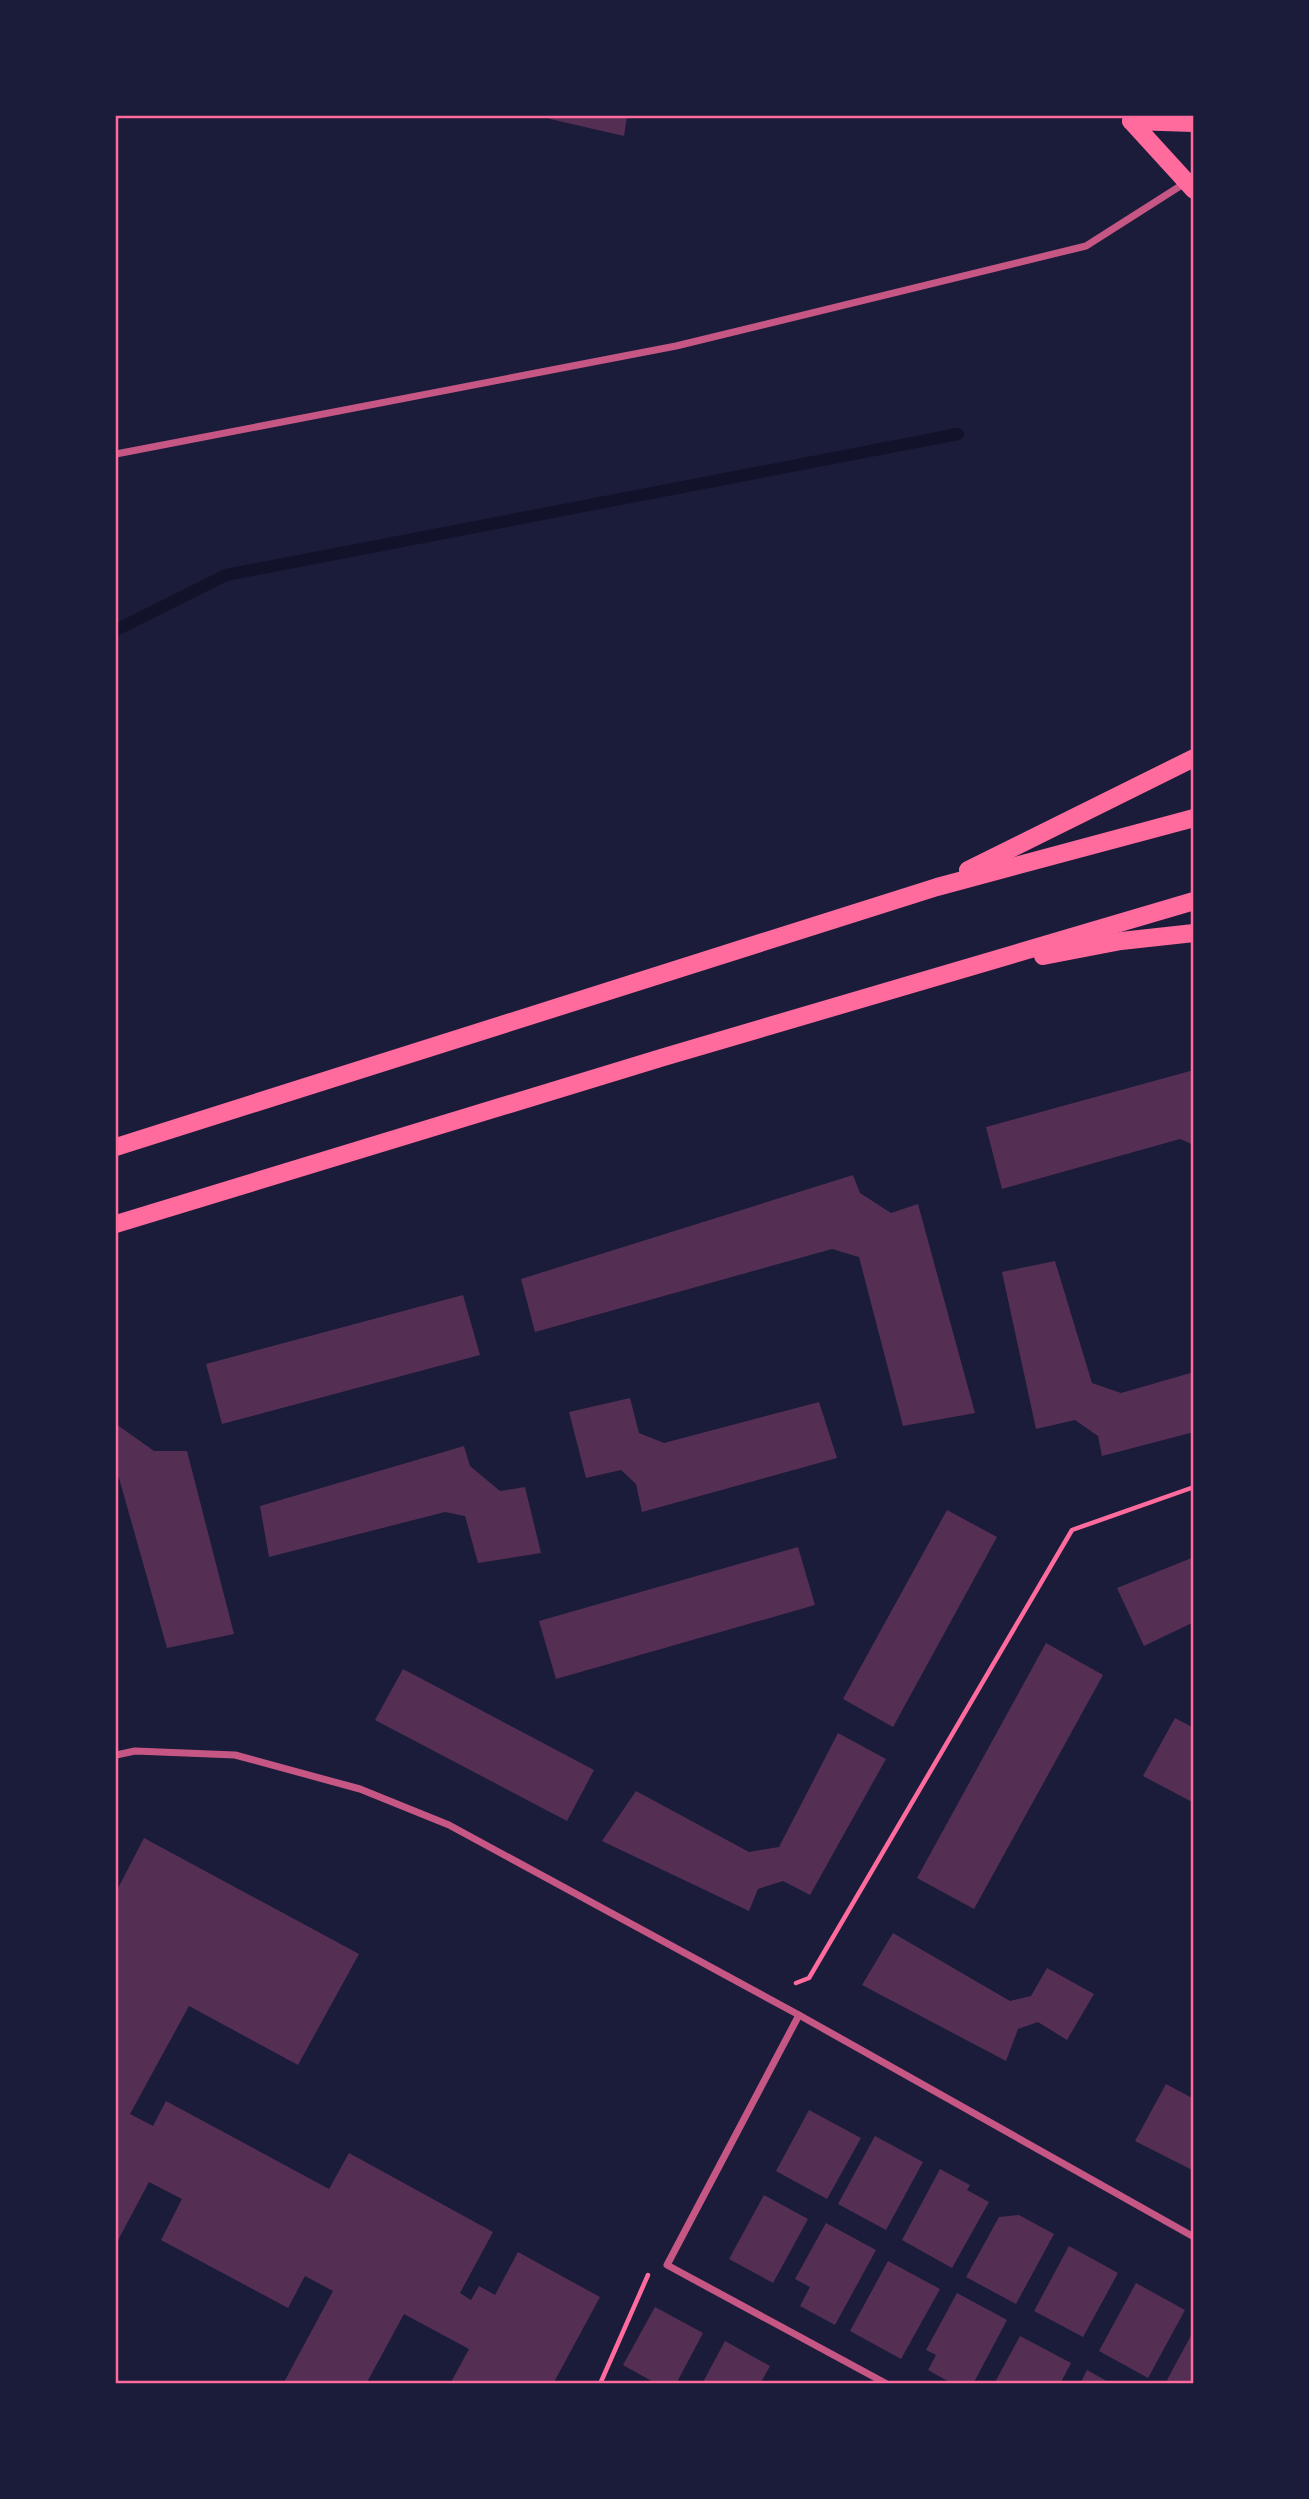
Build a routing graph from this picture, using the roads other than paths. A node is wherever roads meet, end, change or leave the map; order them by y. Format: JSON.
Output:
{"nodes":[{"id":1,"x":1194,"y":123,"type":"edge"},
{"id":2,"x":1189,"y":187,"type":"edge"},
{"id":3,"x":116,"y":454,"type":"edge"},
{"id":4,"x":1194,"y":758,"type":"edge"},
{"id":5,"x":1194,"y":818,"type":"edge"},
{"id":6,"x":937,"y":887,"type":"junction"},
{"id":7,"x":1194,"y":901,"type":"edge"},
{"id":8,"x":1194,"y":933,"type":"edge"},
{"id":9,"x":664,"y":1057,"type":"junction"},
{"id":10,"x":116,"y":1147,"type":"edge"},
{"id":11,"x":116,"y":1224,"type":"edge"},
{"id":12,"x":116,"y":1755,"type":"edge"},
{"id":13,"x":799,"y":2015,"type":"junction"},
{"id":14,"x":1194,"y":2237,"type":"edge"},
{"id":15,"x":887,"y":2384,"type":"edge"}],
"edges":[{"from":1,"to":2,"type":"main road"},
{"from":2,"to":3,"type":"street"},
{"from":4,"to":6,"type":"main road"},
{"from":5,"to":6,"type":"main road"},
{"from":6,"to":10,"type":"main road"},
{"from":7,"to":9,"type":"main road"},
{"from":8,"to":9,"type":"main road"},
{"from":9,"to":11,"type":"main road"},
{"from":12,"to":13,"type":"street"},
{"from":13,"to":14,"type":"street"},
{"from":13,"to":15,"type":"street"}]}
